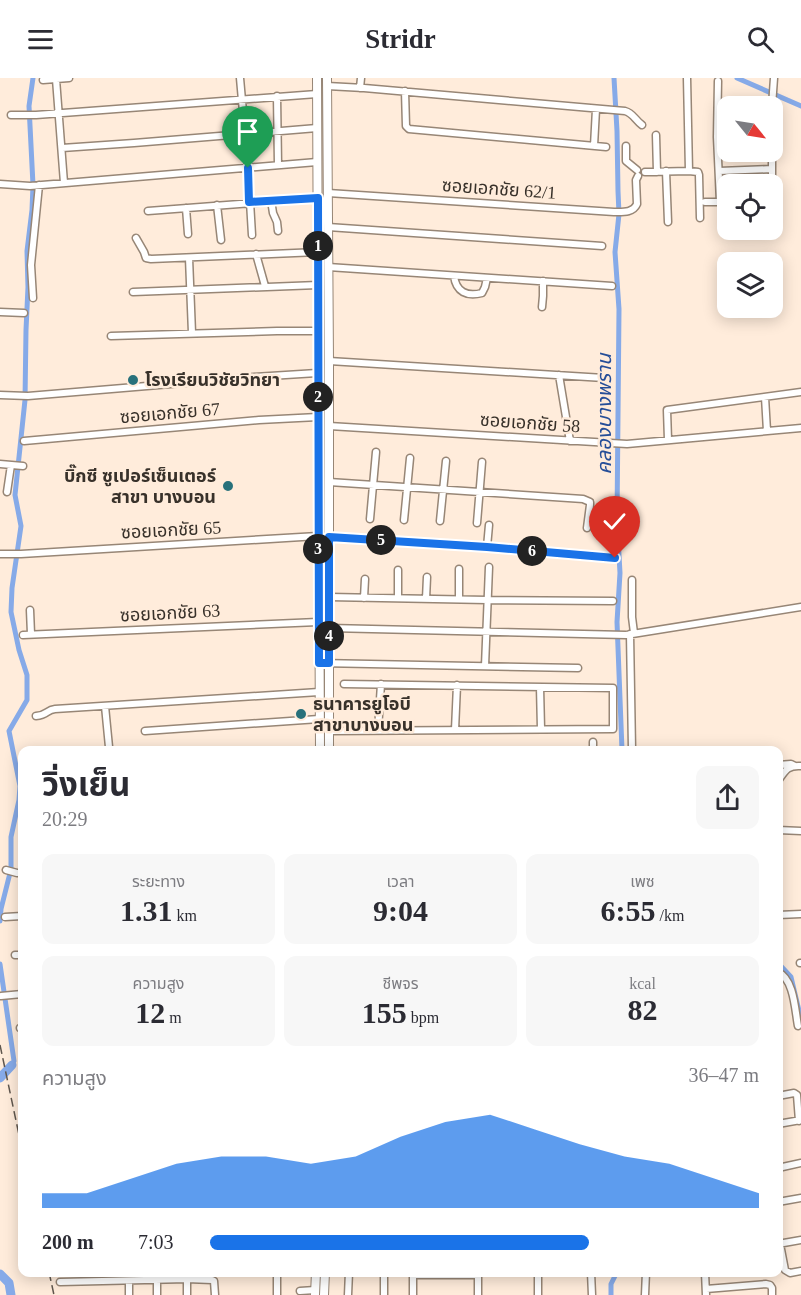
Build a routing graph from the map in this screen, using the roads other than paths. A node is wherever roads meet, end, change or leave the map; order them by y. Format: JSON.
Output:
{"nodes":[{"id":1,"x":69,"y":78,"type":"edge"},
{"id":2,"x":240,"y":78,"type":"edge"},
{"id":3,"x":317,"y":78,"type":"edge"},
{"id":4,"x":361,"y":78,"type":"edge"},
{"id":5,"x":687,"y":78,"type":"edge"},
{"id":6,"x":56,"y":79,"type":"edge"},
{"id":7,"x":43,"y":80,"type":"dead end"},
{"id":8,"x":717,"y":81,"type":"dead end"},
{"id":9,"x":773,"y":81,"type":"edge"},
{"id":10,"x":327,"y":82,"type":"edge"},
{"id":11,"x":360,"y":88,"type":"junction"},
{"id":12,"x":405,"y":91,"type":"junction"},
{"id":13,"x":317,"y":94,"type":"junction"},
{"id":14,"x":276,"y":96,"type":"junction"},
{"id":15,"x":718,"y":96,"type":"edge"},
{"id":16,"x":772,"y":96,"type":"edge"},
{"id":17,"x":242,"y":99,"type":"junction"},
{"id":18,"x":317,"y":108,"type":"junction"},
{"id":19,"x":327,"y":108,"type":"junction"},
{"id":20,"x":596,"y":110,"type":"junction"},
{"id":21,"x":59,"y":113,"type":"junction"},
{"id":22,"x":11,"y":115,"type":"dead end"},
{"id":23,"x":642,"y":125,"type":"dead end"},
{"id":24,"x":317,"y":128,"type":"junction"},
{"id":25,"x":277,"y":132,"type":"junction"},
{"id":26,"x":245,"y":134,"type":"junction"},
{"id":27,"x":656,"y":135,"type":"dead end"},
{"id":28,"x":594,"y":146,"type":"junction"},
{"id":29,"x":626,"y":146,"type":"dead end"},
{"id":30,"x":62,"y":147,"type":"junction"},
{"id":31,"x":606,"y":147,"type":"dead end"},
{"id":32,"x":317,"y":162,"type":"junction"},
{"id":33,"x":718,"y":162,"type":"edge"},
{"id":34,"x":772,"y":162,"type":"edge"},
{"id":35,"x":278,"y":165,"type":"junction"},
{"id":36,"x":248,"y":168,"type":"junction"},
{"id":37,"x":772,"y":169,"type":"junction"},
{"id":38,"x":666,"y":171,"type":"junction"},
{"id":39,"x":689,"y":171,"type":"junction"},
{"id":40,"x":718,"y":171,"type":"junction"},
{"id":41,"x":657,"y":172,"type":"junction"},
{"id":42,"x":638,"y":173,"type":"junction"},
{"id":43,"x":718,"y":174,"type":"edge"},
{"id":44,"x":772,"y":174,"type":"edge"},
{"id":45,"x":64,"y":183,"type":"junction"},
{"id":46,"x":0,"y":184,"type":"edge"},
{"id":47,"x":39,"y":185,"type":"junction"},
{"id":48,"x":328,"y":193,"type":"junction"},
{"id":49,"x":318,"y":198,"type":"junction"},
{"id":50,"x":272,"y":200,"type":"junction"},
{"id":51,"x":249,"y":202,"type":"junction"},
{"id":52,"x":705,"y":202,"type":"dead end"},
{"id":53,"x":717,"y":202,"type":"edge"},
{"id":54,"x":217,"y":205,"type":"junction"},
{"id":55,"x":186,"y":208,"type":"junction"},
{"id":56,"x":148,"y":211,"type":"dead end"},
{"id":57,"x":700,"y":218,"type":"dead end"},
{"id":58,"x":668,"y":222,"type":"dead end"},
{"id":59,"x":328,"y":227,"type":"junction"},
{"id":60,"x":278,"y":231,"type":"dead end"},
{"id":61,"x":188,"y":234,"type":"dead end"},
{"id":62,"x":252,"y":235,"type":"dead end"},
{"id":63,"x":136,"y":238,"type":"dead end"},
{"id":64,"x":221,"y":240,"type":"dead end"},
{"id":65,"x":602,"y":246,"type":"dead end"},
{"id":66,"x":318,"y":252,"type":"junction"},
{"id":67,"x":256,"y":254,"type":"junction"},
{"id":68,"x":189,"y":258,"type":"junction"},
{"id":69,"x":328,"y":267,"type":"junction"},
{"id":70,"x":454,"y":276,"type":"junction"},
{"id":71,"x":487,"y":278,"type":"junction"},
{"id":72,"x":543,"y":282,"type":"junction"},
{"id":73,"x":318,"y":285,"type":"junction"},
{"id":74,"x":265,"y":286,"type":"junction"},
{"id":75,"x":612,"y":286,"type":"dead end"},
{"id":76,"x":191,"y":290,"type":"junction"},
{"id":77,"x":133,"y":292,"type":"dead end"},
{"id":78,"x":33,"y":297,"type":"dead end"},
{"id":79,"x":542,"y":307,"type":"dead end"},
{"id":80,"x":0,"y":312,"type":"edge"},
{"id":81,"x":24,"y":313,"type":"dead end"},
{"id":82,"x":317,"y":331,"type":"junction"},
{"id":83,"x":192,"y":333,"type":"junction"},
{"id":84,"x":111,"y":336,"type":"dead end"},
{"id":85,"x":329,"y":361,"type":"junction"},
{"id":86,"x":317,"y":373,"type":"junction"},
{"id":87,"x":559,"y":375,"type":"junction"},
{"id":88,"x":604,"y":378,"type":"dead end"},
{"id":89,"x":801,"y":392,"type":"edge"},
{"id":90,"x":0,"y":395,"type":"edge"},
{"id":91,"x":765,"y":397,"type":"junction"},
{"id":92,"x":318,"y":417,"type":"junction"},
{"id":93,"x":329,"y":426,"type":"junction"},
{"id":94,"x":801,"y":428,"type":"edge"},
{"id":95,"x":767,"y":431,"type":"junction"},
{"id":96,"x":668,"y":440,"type":"junction"},
{"id":97,"x":24,"y":441,"type":"dead end"},
{"id":98,"x":570,"y":441,"type":"junction"},
{"id":99,"x":375,"y":452,"type":"dead end"},
{"id":100,"x":410,"y":458,"type":"dead end"},
{"id":101,"x":446,"y":461,"type":"dead end"},
{"id":102,"x":482,"y":462,"type":"dead end"},
{"id":103,"x":0,"y":464,"type":"edge"},
{"id":104,"x":12,"y":465,"type":"junction"},
{"id":105,"x":23,"y":466,"type":"dead end"},
{"id":106,"x":329,"y":482,"type":"junction"},
{"id":107,"x":373,"y":484,"type":"junction"},
{"id":108,"x":407,"y":487,"type":"junction"},
{"id":109,"x":444,"y":489,"type":"junction"},
{"id":110,"x":480,"y":491,"type":"junction"},
{"id":111,"x":7,"y":492,"type":"dead end"},
{"id":112,"x":370,"y":519,"type":"dead end"},
{"id":113,"x":404,"y":520,"type":"dead end"},
{"id":114,"x":440,"y":521,"type":"dead end"},
{"id":115,"x":477,"y":523,"type":"dead end"},
{"id":116,"x":489,"y":525,"type":"dead end"},
{"id":117,"x":587,"y":528,"type":"dead end"},
{"id":118,"x":318,"y":536,"type":"junction"},
{"id":119,"x":329,"y":537,"type":"junction"},
{"id":120,"x":487,"y":547,"type":"junction"},
{"id":121,"x":0,"y":554,"type":"edge"},
{"id":122,"x":615,"y":558,"type":"dead end"},
{"id":123,"x":489,"y":567,"type":"dead end"},
{"id":124,"x":459,"y":569,"type":"dead end"},
{"id":125,"x":398,"y":570,"type":"dead end"},
{"id":126,"x":427,"y":577,"type":"dead end"},
{"id":127,"x":365,"y":579,"type":"dead end"},
{"id":128,"x":632,"y":580,"type":"dead end"},
{"id":129,"x":329,"y":597,"type":"junction"},
{"id":130,"x":364,"y":597,"type":"junction"},
{"id":131,"x":398,"y":598,"type":"junction"},
{"id":132,"x":426,"y":599,"type":"junction"},
{"id":133,"x":459,"y":599,"type":"junction"},
{"id":134,"x":487,"y":600,"type":"junction"},
{"id":135,"x":613,"y":601,"type":"dead end"},
{"id":136,"x":801,"y":607,"type":"edge"},
{"id":137,"x":30,"y":609,"type":"dead end"},
{"id":138,"x":318,"y":622,"type":"junction"},
{"id":139,"x":329,"y":628,"type":"junction"},
{"id":140,"x":486,"y":632,"type":"junction"},
{"id":141,"x":31,"y":634,"type":"junction"},
{"id":142,"x":630,"y":634,"type":"junction"},
{"id":143,"x":23,"y":635,"type":"dead end"},
{"id":144,"x":319,"y":663,"type":"junction"},
{"id":145,"x":329,"y":663,"type":"junction"},
{"id":146,"x":485,"y":666,"type":"junction"},
{"id":147,"x":578,"y":668,"type":"dead end"},
{"id":148,"x":344,"y":684,"type":"dead end"},
{"id":149,"x":381,"y":684,"type":"junction"},
{"id":150,"x":457,"y":685,"type":"junction"},
{"id":151,"x":540,"y":687,"type":"junction"},
{"id":152,"x":319,"y":692,"type":"junction"},
{"id":153,"x":105,"y":706,"type":"junction"},
{"id":154,"x":36,"y":716,"type":"dead end"},
{"id":155,"x":319,"y":719,"type":"junction"},
{"id":156,"x":541,"y":729,"type":"junction"},
{"id":157,"x":145,"y":730,"type":"dead end"},
{"id":158,"x":378,"y":730,"type":"junction"},
{"id":159,"x":455,"y":730,"type":"junction"},
{"id":160,"x":329,"y":731,"type":"junction"},
{"id":161,"x":593,"y":742,"type":"dead end"},
{"id":162,"x":109,"y":746,"type":"edge"},
{"id":163,"x":320,"y":746,"type":"edge"},
{"id":164,"x":329,"y":746,"type":"edge"},
{"id":165,"x":593,"y":746,"type":"edge"},
{"id":166,"x":632,"y":746,"type":"edge"},
{"id":167,"x":783,"y":765,"type":"edge"},
{"id":168,"x":798,"y":766,"type":"edge"},
{"id":169,"x":783,"y":772,"type":"edge"},
{"id":170,"x":783,"y":830,"type":"edge"},
{"id":171,"x":801,"y":831,"type":"edge"},
{"id":172,"x":6,"y":870,"type":"dead end"},
{"id":173,"x":18,"y":873,"type":"edge"},
{"id":174,"x":801,"y":914,"type":"edge"},
{"id":175,"x":783,"y":915,"type":"edge"},
{"id":176,"x":18,"y":916,"type":"edge"},
{"id":177,"x":5,"y":917,"type":"dead end"},
{"id":178,"x":783,"y":973,"type":"edge"},
{"id":179,"x":18,"y":994,"type":"edge"},
{"id":180,"x":1,"y":996,"type":"edge"},
{"id":181,"x":798,"y":1026,"type":"dead end"},
{"id":182,"x":783,"y":1095,"type":"edge"},
{"id":183,"x":800,"y":1121,"type":"edge"},
{"id":184,"x":783,"y":1123,"type":"edge"},
{"id":185,"x":801,"y":1163,"type":"edge"},
{"id":186,"x":783,"y":1167,"type":"edge"},
{"id":187,"x":801,"y":1198,"type":"edge"},
{"id":188,"x":783,"y":1201,"type":"edge"},
{"id":189,"x":801,"y":1240,"type":"edge"},
{"id":190,"x":783,"y":1243,"type":"edge"},
{"id":191,"x":783,"y":1261,"type":"edge"},
{"id":192,"x":801,"y":1271,"type":"edge"},
{"id":193,"x":277,"y":1277,"type":"edge"},
{"id":194,"x":316,"y":1277,"type":"edge"},
{"id":195,"x":325,"y":1277,"type":"edge"},
{"id":196,"x":349,"y":1277,"type":"edge"},
{"id":197,"x":384,"y":1277,"type":"edge"},
{"id":198,"x":413,"y":1277,"type":"edge"},
{"id":199,"x":478,"y":1277,"type":"edge"},
{"id":200,"x":538,"y":1277,"type":"edge"},
{"id":201,"x":591,"y":1277,"type":"edge"},
{"id":202,"x":646,"y":1277,"type":"edge"},
{"id":203,"x":705,"y":1277,"type":"edge"},
{"id":204,"x":187,"y":1279,"type":"junction"},
{"id":205,"x":166,"y":1280,"type":"joint"},
{"id":206,"x":208,"y":1280,"type":"joint"},
{"id":207,"x":129,"y":1281,"type":"junction"},
{"id":208,"x":157,"y":1281,"type":"junction"},
{"id":209,"x":60,"y":1282,"type":"dead end"},
{"id":210,"x":300,"y":1291,"type":"dead end"},
{"id":211,"x":706,"y":1292,"type":"edge"},
{"id":212,"x":315,"y":1293,"type":"edge"},
{"id":213,"x":129,"y":1295,"type":"edge"},
{"id":214,"x":157,"y":1295,"type":"edge"},
{"id":215,"x":187,"y":1295,"type":"edge"},
{"id":216,"x":215,"y":1295,"type":"edge"},
{"id":217,"x":276,"y":1295,"type":"edge"},
{"id":218,"x":324,"y":1295,"type":"edge"},
{"id":219,"x":348,"y":1295,"type":"edge"},
{"id":220,"x":384,"y":1295,"type":"edge"},
{"id":221,"x":413,"y":1295,"type":"edge"},
{"id":222,"x":478,"y":1295,"type":"edge"},
{"id":223,"x":538,"y":1295,"type":"edge"},
{"id":224,"x":592,"y":1295,"type":"edge"},
{"id":225,"x":645,"y":1295,"type":"edge"},
{"id":226,"x":772,"y":1295,"type":"edge"}],
"edges":[{"from":1,"to":6,"type":"street"},
{"from":2,"to":17,"type":"street"},
{"from":3,"to":13,"type":"main road"},
{"from":4,"to":11,"type":"street"},
{"from":5,"to":39,"type":"street"},
{"from":6,"to":7,"type":"street"},
{"from":6,"to":21,"type":"street"},
{"from":8,"to":15,"type":"street"},
{"from":9,"to":16,"type":"street"},
{"from":10,"to":11,"type":"street"},
{"from":10,"to":19,"type":"main road"},
{"from":11,"to":12,"type":"street"},
{"from":12,"to":20,"type":"street"},
{"from":12,"to":28,"type":"street"},
{"from":13,"to":14,"type":"street"},
{"from":13,"to":18,"type":"main road"},
{"from":14,"to":17,"type":"street"},
{"from":14,"to":25,"type":"street"},
{"from":17,"to":21,"type":"street"},
{"from":17,"to":26,"type":"street"},
{"from":18,"to":19,"type":"main road"},
{"from":18,"to":24,"type":"main road"},
{"from":19,"to":48,"type":"main road"},
{"from":20,"to":23,"type":"street"},
{"from":20,"to":28,"type":"street"},
{"from":21,"to":22,"type":"street"},
{"from":21,"to":30,"type":"street"},
{"from":24,"to":25,"type":"street"},
{"from":24,"to":32,"type":"main road"},
{"from":25,"to":26,"type":"street"},
{"from":25,"to":35,"type":"street"},
{"from":26,"to":30,"type":"street"},
{"from":26,"to":36,"type":"street"},
{"from":27,"to":41,"type":"street"},
{"from":28,"to":31,"type":"street"},
{"from":29,"to":42,"type":"street"},
{"from":30,"to":45,"type":"street"},
{"from":32,"to":35,"type":"street"},
{"from":32,"to":49,"type":"main road"},
{"from":33,"to":40,"type":"street"},
{"from":34,"to":37,"type":"street"},
{"from":35,"to":36,"type":"street"},
{"from":36,"to":45,"type":"street"},
{"from":36,"to":51,"type":"street"},
{"from":37,"to":40,"type":"street"},
{"from":37,"to":44,"type":"street"},
{"from":38,"to":39,"type":"street"},
{"from":38,"to":41,"type":"street"},
{"from":38,"to":58,"type":"street"},
{"from":39,"to":57,"type":"street"},
{"from":40,"to":43,"type":"street"},
{"from":41,"to":42,"type":"street"},
{"from":42,"to":48,"type":"street","name":"ซอยเอกชัย 62/1"},
{"from":45,"to":47,"type":"street"},
{"from":46,"to":47,"type":"street"},
{"from":47,"to":78,"type":"street"},
{"from":48,"to":59,"type":"main road"},
{"from":49,"to":50,"type":"street"},
{"from":49,"to":66,"type":"main road"},
{"from":50,"to":51,"type":"street"},
{"from":50,"to":60,"type":"street"},
{"from":51,"to":54,"type":"street"},
{"from":51,"to":62,"type":"street"},
{"from":52,"to":53,"type":"street"},
{"from":54,"to":55,"type":"street"},
{"from":54,"to":64,"type":"street"},
{"from":55,"to":56,"type":"street"},
{"from":55,"to":61,"type":"street"},
{"from":59,"to":65,"type":"street"},
{"from":59,"to":69,"type":"main road"},
{"from":63,"to":68,"type":"street"},
{"from":66,"to":67,"type":"street"},
{"from":66,"to":73,"type":"main road"},
{"from":67,"to":68,"type":"street"},
{"from":67,"to":74,"type":"street"},
{"from":68,"to":76,"type":"street"},
{"from":69,"to":70,"type":"street"},
{"from":69,"to":85,"type":"main road"},
{"from":70,"to":71,"type":"street"},
{"from":70,"to":71,"type":"street"},
{"from":71,"to":72,"type":"street"},
{"from":72,"to":75,"type":"street"},
{"from":72,"to":79,"type":"street"},
{"from":73,"to":74,"type":"street"},
{"from":73,"to":82,"type":"main road"},
{"from":74,"to":76,"type":"street"},
{"from":76,"to":77,"type":"street"},
{"from":76,"to":83,"type":"street"},
{"from":80,"to":81,"type":"street"},
{"from":82,"to":83,"type":"street"},
{"from":82,"to":86,"type":"main road"},
{"from":83,"to":84,"type":"street"},
{"from":85,"to":87,"type":"street"},
{"from":85,"to":93,"type":"main road"},
{"from":86,"to":90,"type":"street"},
{"from":86,"to":92,"type":"main road"},
{"from":87,"to":88,"type":"street"},
{"from":87,"to":98,"type":"street"},
{"from":89,"to":91,"type":"street"},
{"from":91,"to":95,"type":"street"},
{"from":91,"to":96,"type":"street"},
{"from":92,"to":97,"type":"street","name":"ซอยเอกชัย 67"},
{"from":92,"to":118,"type":"main road"},
{"from":93,"to":98,"type":"street","name":"ซอยเอกชัย 58"},
{"from":93,"to":106,"type":"main road"},
{"from":94,"to":95,"type":"street","name":"ซอยเอกชัย 58"},
{"from":95,"to":96,"type":"street","name":"ซอยเอกชัย 58"},
{"from":96,"to":98,"type":"street","name":"ซอยเอกชัย 58"},
{"from":99,"to":107,"type":"street"},
{"from":100,"to":108,"type":"street"},
{"from":101,"to":109,"type":"street"},
{"from":102,"to":110,"type":"street"},
{"from":103,"to":104,"type":"street"},
{"from":104,"to":105,"type":"street"},
{"from":104,"to":111,"type":"street"},
{"from":106,"to":107,"type":"street"},
{"from":106,"to":119,"type":"main road"},
{"from":107,"to":108,"type":"street"},
{"from":107,"to":112,"type":"street"},
{"from":108,"to":109,"type":"street"},
{"from":108,"to":113,"type":"street"},
{"from":109,"to":110,"type":"street"},
{"from":109,"to":114,"type":"street"},
{"from":110,"to":115,"type":"street"},
{"from":110,"to":117,"type":"street"},
{"from":116,"to":120,"type":"street"},
{"from":118,"to":121,"type":"street","name":"ซอยเอกชัย 65"},
{"from":118,"to":138,"type":"main road"},
{"from":119,"to":120,"type":"street"},
{"from":119,"to":129,"type":"main road"},
{"from":120,"to":122,"type":"street"},
{"from":123,"to":134,"type":"street"},
{"from":124,"to":133,"type":"street"},
{"from":125,"to":131,"type":"street"},
{"from":126,"to":132,"type":"street"},
{"from":127,"to":130,"type":"street"},
{"from":128,"to":142,"type":"street"},
{"from":129,"to":130,"type":"street"},
{"from":129,"to":139,"type":"main road"},
{"from":130,"to":131,"type":"street"},
{"from":131,"to":132,"type":"street"},
{"from":132,"to":133,"type":"street"},
{"from":133,"to":134,"type":"street"},
{"from":134,"to":135,"type":"street"},
{"from":134,"to":140,"type":"street"},
{"from":136,"to":142,"type":"street"},
{"from":137,"to":141,"type":"street"},
{"from":138,"to":141,"type":"street","name":"ซอยเอกชัย 63"},
{"from":138,"to":144,"type":"main road"},
{"from":139,"to":140,"type":"street"},
{"from":139,"to":145,"type":"main road"},
{"from":140,"to":142,"type":"street"},
{"from":140,"to":146,"type":"street"},
{"from":141,"to":143,"type":"street","name":"ซอยเอกชัย 63"},
{"from":142,"to":166,"type":"street"},
{"from":144,"to":145,"type":"street"},
{"from":144,"to":152,"type":"main road"},
{"from":145,"to":146,"type":"street"},
{"from":145,"to":160,"type":"main road"},
{"from":146,"to":147,"type":"street"},
{"from":148,"to":149,"type":"street"},
{"from":149,"to":150,"type":"street"},
{"from":149,"to":158,"type":"street"},
{"from":150,"to":151,"type":"street"},
{"from":150,"to":159,"type":"street"},
{"from":151,"to":156,"type":"street"},
{"from":151,"to":156,"type":"street"},
{"from":152,"to":153,"type":"street"},
{"from":152,"to":155,"type":"main road"},
{"from":153,"to":154,"type":"street"},
{"from":153,"to":162,"type":"street"},
{"from":155,"to":157,"type":"street"},
{"from":155,"to":163,"type":"main road"},
{"from":156,"to":159,"type":"street"},
{"from":158,"to":159,"type":"street"},
{"from":158,"to":160,"type":"street"},
{"from":160,"to":164,"type":"main road"},
{"from":161,"to":165,"type":"street"},
{"from":167,"to":168,"type":"street"},
{"from":168,"to":169,"type":"street"},
{"from":170,"to":171,"type":"street"},
{"from":172,"to":173,"type":"street"},
{"from":174,"to":175,"type":"street"},
{"from":176,"to":177,"type":"street"},
{"from":178,"to":181,"type":"street"},
{"from":179,"to":180,"type":"street"},
{"from":182,"to":183,"type":"street"},
{"from":183,"to":184,"type":"street"},
{"from":185,"to":186,"type":"street"},
{"from":187,"to":188,"type":"street"},
{"from":189,"to":190,"type":"street"},
{"from":191,"to":192,"type":"street"},
{"from":193,"to":217,"type":"street"},
{"from":194,"to":212,"type":"main road"},
{"from":195,"to":218,"type":"main road"},
{"from":196,"to":219,"type":"street"},
{"from":197,"to":220,"type":"street"},
{"from":198,"to":221,"type":"street"},
{"from":199,"to":222,"type":"street"},
{"from":200,"to":223,"type":"street"},
{"from":201,"to":224,"type":"street"},
{"from":202,"to":225,"type":"street"},
{"from":203,"to":211,"type":"street"},
{"from":204,"to":205,"type":"street"},
{"from":204,"to":206,"type":"street"},
{"from":204,"to":215,"type":"street"},
{"from":205,"to":208,"type":"street"},
{"from":206,"to":216,"type":"street"},
{"from":207,"to":208,"type":"street"},
{"from":207,"to":209,"type":"street"},
{"from":207,"to":213,"type":"street"},
{"from":208,"to":214,"type":"street"},
{"from":210,"to":212,"type":"street"},
{"from":211,"to":226,"type":"street"}]}
